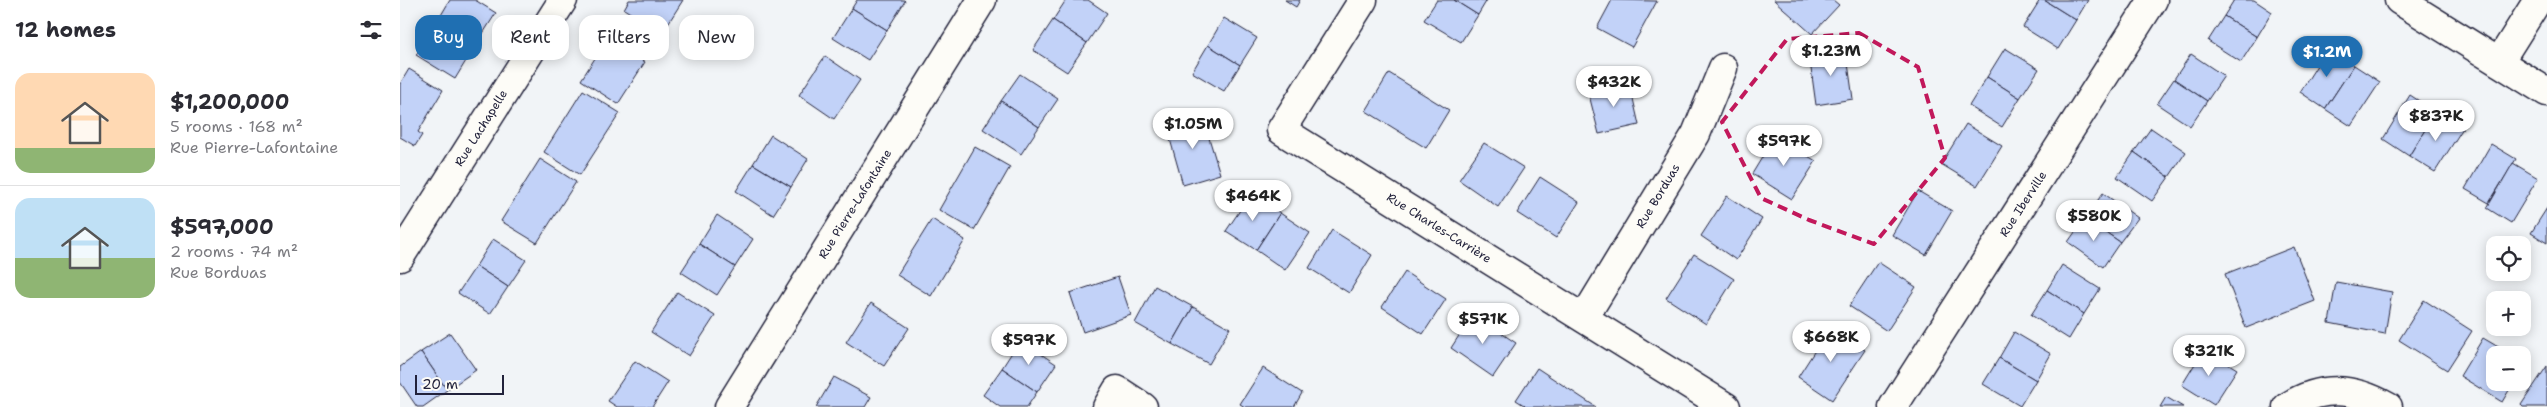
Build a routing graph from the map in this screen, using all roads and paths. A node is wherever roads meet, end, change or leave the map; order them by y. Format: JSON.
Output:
{"nodes":[{"id":1,"x":563,"y":0,"type":"edge"},
{"id":2,"x":982,"y":0,"type":"edge"},
{"id":3,"x":1364,"y":0,"type":"edge"},
{"id":4,"x":2153,"y":0,"type":"edge"},
{"id":5,"x":2399,"y":0,"type":"edge"},
{"id":6,"x":2538,"y":0,"type":"edge"},
{"id":7,"x":2499,"y":62,"type":"junction"},
{"id":8,"x":1722,"y":68,"type":"dead end"},
{"id":9,"x":2547,"y":92,"type":"edge"},
{"id":10,"x":400,"y":257,"type":"edge"},
{"id":11,"x":1584,"y":318,"type":"junction"},
{"id":12,"x":729,"y":407,"type":"edge"},
{"id":13,"x":1107,"y":407,"type":"edge"},
{"id":14,"x":1143,"y":407,"type":"edge"},
{"id":15,"x":1726,"y":407,"type":"edge"},
{"id":16,"x":1893,"y":407,"type":"edge"},
{"id":17,"x":2287,"y":407,"type":"edge"},
{"id":18,"x":2388,"y":407,"type":"edge"}],
"edges":[{"from":1,"to":10,"type":"street","name":"Rue Lachapelle"},
{"from":2,"to":12,"type":"street","name":"Rue Pierre-Lafontaine"},
{"from":3,"to":11,"type":"street","name":"Rue Charles-Carrière"},
{"from":4,"to":16,"type":"street","name":"Rue Iberville"},
{"from":5,"to":7,"type":"street"},
{"from":6,"to":7,"type":"street"},
{"from":7,"to":9,"type":"street"},
{"from":8,"to":11,"type":"street","name":"Rue Borduas"},
{"from":11,"to":15,"type":"street","name":"Rue Charles-Carrière"},
{"from":13,"to":14,"type":"street"},
{"from":17,"to":18,"type":"street"}]}
